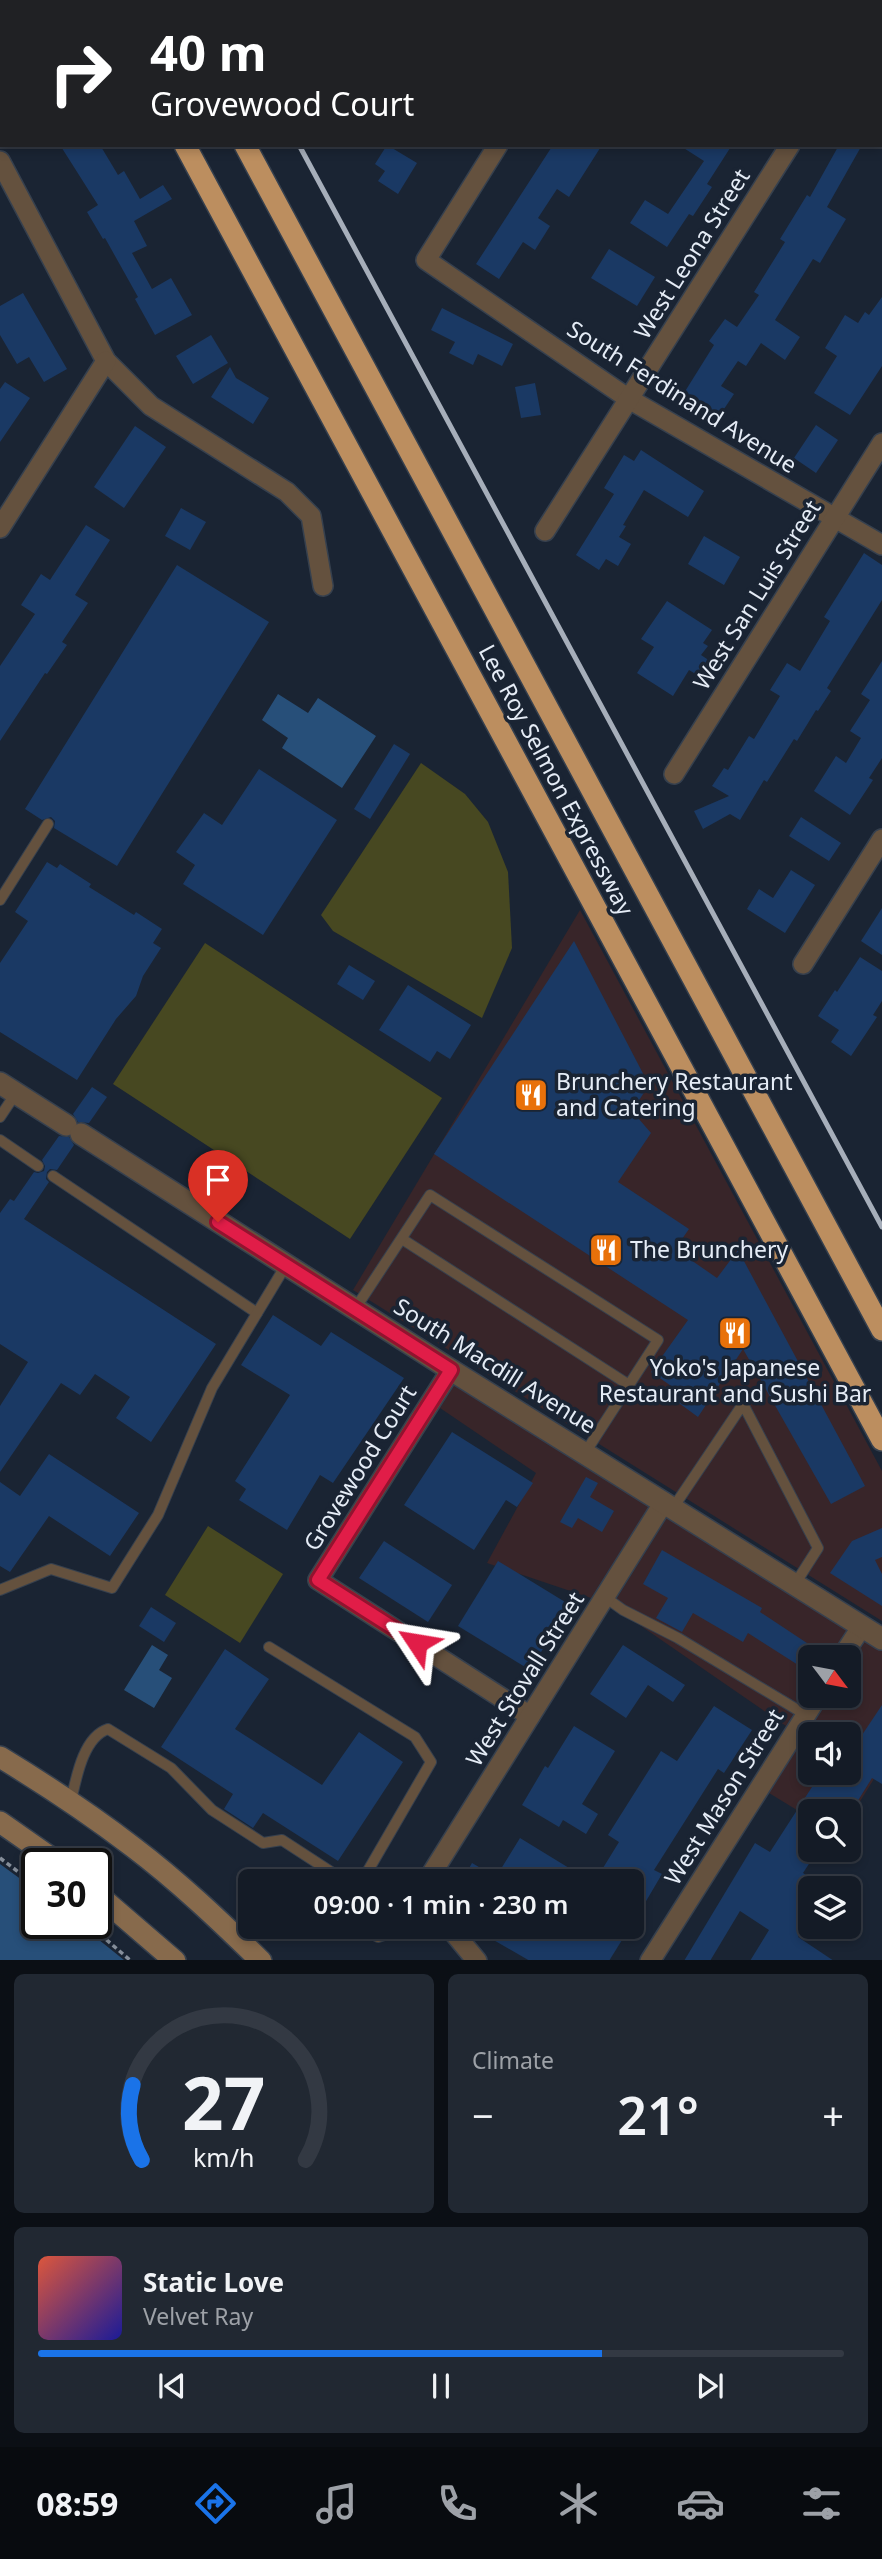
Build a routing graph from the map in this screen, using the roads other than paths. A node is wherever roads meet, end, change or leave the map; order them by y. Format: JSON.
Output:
{"nodes":[{"id":1,"x":186,"y":147,"type":"edge"},
{"id":2,"x":246,"y":147,"type":"edge"},
{"id":3,"x":497,"y":147,"type":"edge"},
{"id":4,"x":789,"y":147,"type":"edge"},
{"id":5,"x":0,"y":161,"type":"edge"},
{"id":6,"x":106,"y":361,"type":"junction"},
{"id":7,"x":629,"y":399,"type":"junction"},
{"id":8,"x":882,"y":443,"type":"edge"},
{"id":9,"x":835,"y":518,"type":"junction"},
{"id":10,"x":0,"y":528,"type":"edge"},
{"id":11,"x":545,"y":531,"type":"dead end"},
{"id":12,"x":882,"y":545,"type":"edge"},
{"id":13,"x":323,"y":586,"type":"dead end"},
{"id":14,"x":674,"y":774,"type":"dead end"},
{"id":15,"x":48,"y":824,"type":"dead end"},
{"id":16,"x":882,"y":839,"type":"edge"},
{"id":17,"x":0,"y":900,"type":"edge"},
{"id":18,"x":803,"y":964,"type":"dead end"},
{"id":19,"x":8,"y":1088,"type":"edge"},
{"id":20,"x":0,"y":1117,"type":"edge"},
{"id":21,"x":0,"y":1140,"type":"edge"},
{"id":22,"x":38,"y":1166,"type":"dead end"},
{"id":23,"x":53,"y":1176,"type":"dead end"},
{"id":24,"x":402,"y":1239,"type":"junction"},
{"id":25,"x":286,"y":1265,"type":"junction"},
{"id":26,"x":355,"y":1309,"type":"junction"},
{"id":27,"x":257,"y":1313,"type":"junction"},
{"id":28,"x":882,"y":1330,"type":"edge"},
{"id":29,"x":451,"y":1370,"type":"junction"},
{"id":30,"x":629,"y":1385,"type":"junction"},
{"id":31,"x":882,"y":1440,"type":"edge"},
{"id":32,"x":585,"y":1453,"type":"junction"},
{"id":33,"x":669,"y":1505,"type":"junction"},
{"id":34,"x":795,"y":1584,"type":"junction"},
{"id":35,"x":0,"y":1590,"type":"edge"},
{"id":36,"x":605,"y":1597,"type":"junction"},
{"id":37,"x":862,"y":1626,"type":"junction"},
{"id":38,"x":882,"y":1639,"type":"edge"},
{"id":39,"x":850,"y":1645,"type":"edge"},
{"id":40,"x":270,"y":1647,"type":"dead end"},
{"id":41,"x":810,"y":1708,"type":"edge"},
{"id":42,"x":806,"y":1715,"type":"junction"},
{"id":43,"x":530,"y":1716,"type":"junction"},
{"id":44,"x":0,"y":1757,"type":"edge"},
{"id":45,"x":71,"y":1801,"type":"junction"},
{"id":46,"x":0,"y":1822,"type":"edge"},
{"id":47,"x":37,"y":1848,"type":"edge"},
{"id":48,"x":327,"y":1869,"type":"edge"},
{"id":49,"x":369,"y":1869,"type":"edge"},
{"id":50,"x":434,"y":1869,"type":"edge"},
{"id":51,"x":112,"y":1907,"type":"edge"},
{"id":52,"x":459,"y":1939,"type":"edge"},
{"id":53,"x":175,"y":1960,"type":"edge"},
{"id":54,"x":260,"y":1960,"type":"edge"},
{"id":55,"x":476,"y":1960,"type":"edge"},
{"id":56,"x":651,"y":1960,"type":"edge"}],
"edges":[{"from":1,"to":31,"type":"highway","name":"Lee Roy Selmon Expressway"},
{"from":2,"to":28,"type":"highway","name":"Lee Roy Selmon Expressway"},
{"from":3,"to":7,"type":"street","name":"South Ferdinand Avenue"},
{"from":4,"to":7,"type":"street","name":"West Leona Street"},
{"from":5,"to":6,"type":"street"},
{"from":6,"to":10,"type":"street"},
{"from":6,"to":13,"type":"street"},
{"from":7,"to":9,"type":"street","name":"South Ferdinand Avenue"},
{"from":7,"to":11,"type":"street","name":"West Leona Street"},
{"from":8,"to":9,"type":"street","name":"West San Luis Street"},
{"from":9,"to":12,"type":"street","name":"South Ferdinand Avenue"},
{"from":9,"to":14,"type":"street","name":"West San Luis Street"},
{"from":15,"to":17,"type":"lane"},
{"from":16,"to":18,"type":"street"},
{"from":19,"to":20,"type":"lane"},
{"from":19,"to":25,"type":"street","name":"South Macdill Avenue"},
{"from":21,"to":22,"type":"lane"},
{"from":23,"to":27,"type":"lane"},
{"from":24,"to":26,"type":"lane"},
{"from":24,"to":30,"type":"lane"},
{"from":24,"to":30,"type":"lane"},
{"from":25,"to":26,"type":"street","name":"South Macdill Avenue"},
{"from":25,"to":27,"type":"lane"},
{"from":26,"to":29,"type":"street","name":"South Macdill Avenue"},
{"from":27,"to":35,"type":"lane"},
{"from":29,"to":32,"type":"street","name":"South Macdill Avenue"},
{"from":29,"to":43,"type":"street","name":"Grovewood Court"},
{"from":30,"to":32,"type":"lane"},
{"from":32,"to":33,"type":"street","name":"South Macdill Avenue"},
{"from":33,"to":34,"type":"street","name":"South Macdill Avenue"},
{"from":33,"to":34,"type":"lane"},
{"from":33,"to":36,"type":"street","name":"West Stovall Street"},
{"from":34,"to":37,"type":"street","name":"South Macdill Avenue"},
{"from":36,"to":42,"type":"lane"},
{"from":36,"to":43,"type":"street","name":"West Stovall Street"},
{"from":37,"to":38,"type":"street","name":"South Macdill Avenue"},
{"from":37,"to":39,"type":"street"},
{"from":40,"to":49,"type":"lane"},
{"from":41,"to":42,"type":"street","name":"West Mason Street"},
{"from":42,"to":56,"type":"street","name":"West Mason Street"},
{"from":43,"to":50,"type":"street","name":"West Stovall Street"},
{"from":44,"to":45,"type":"main road"},
{"from":45,"to":48,"type":"lane"},
{"from":45,"to":54,"type":"main road"},
{"from":46,"to":47,"type":"main road"},
{"from":51,"to":53,"type":"main road"},
{"from":52,"to":55,"type":"street"}]}
